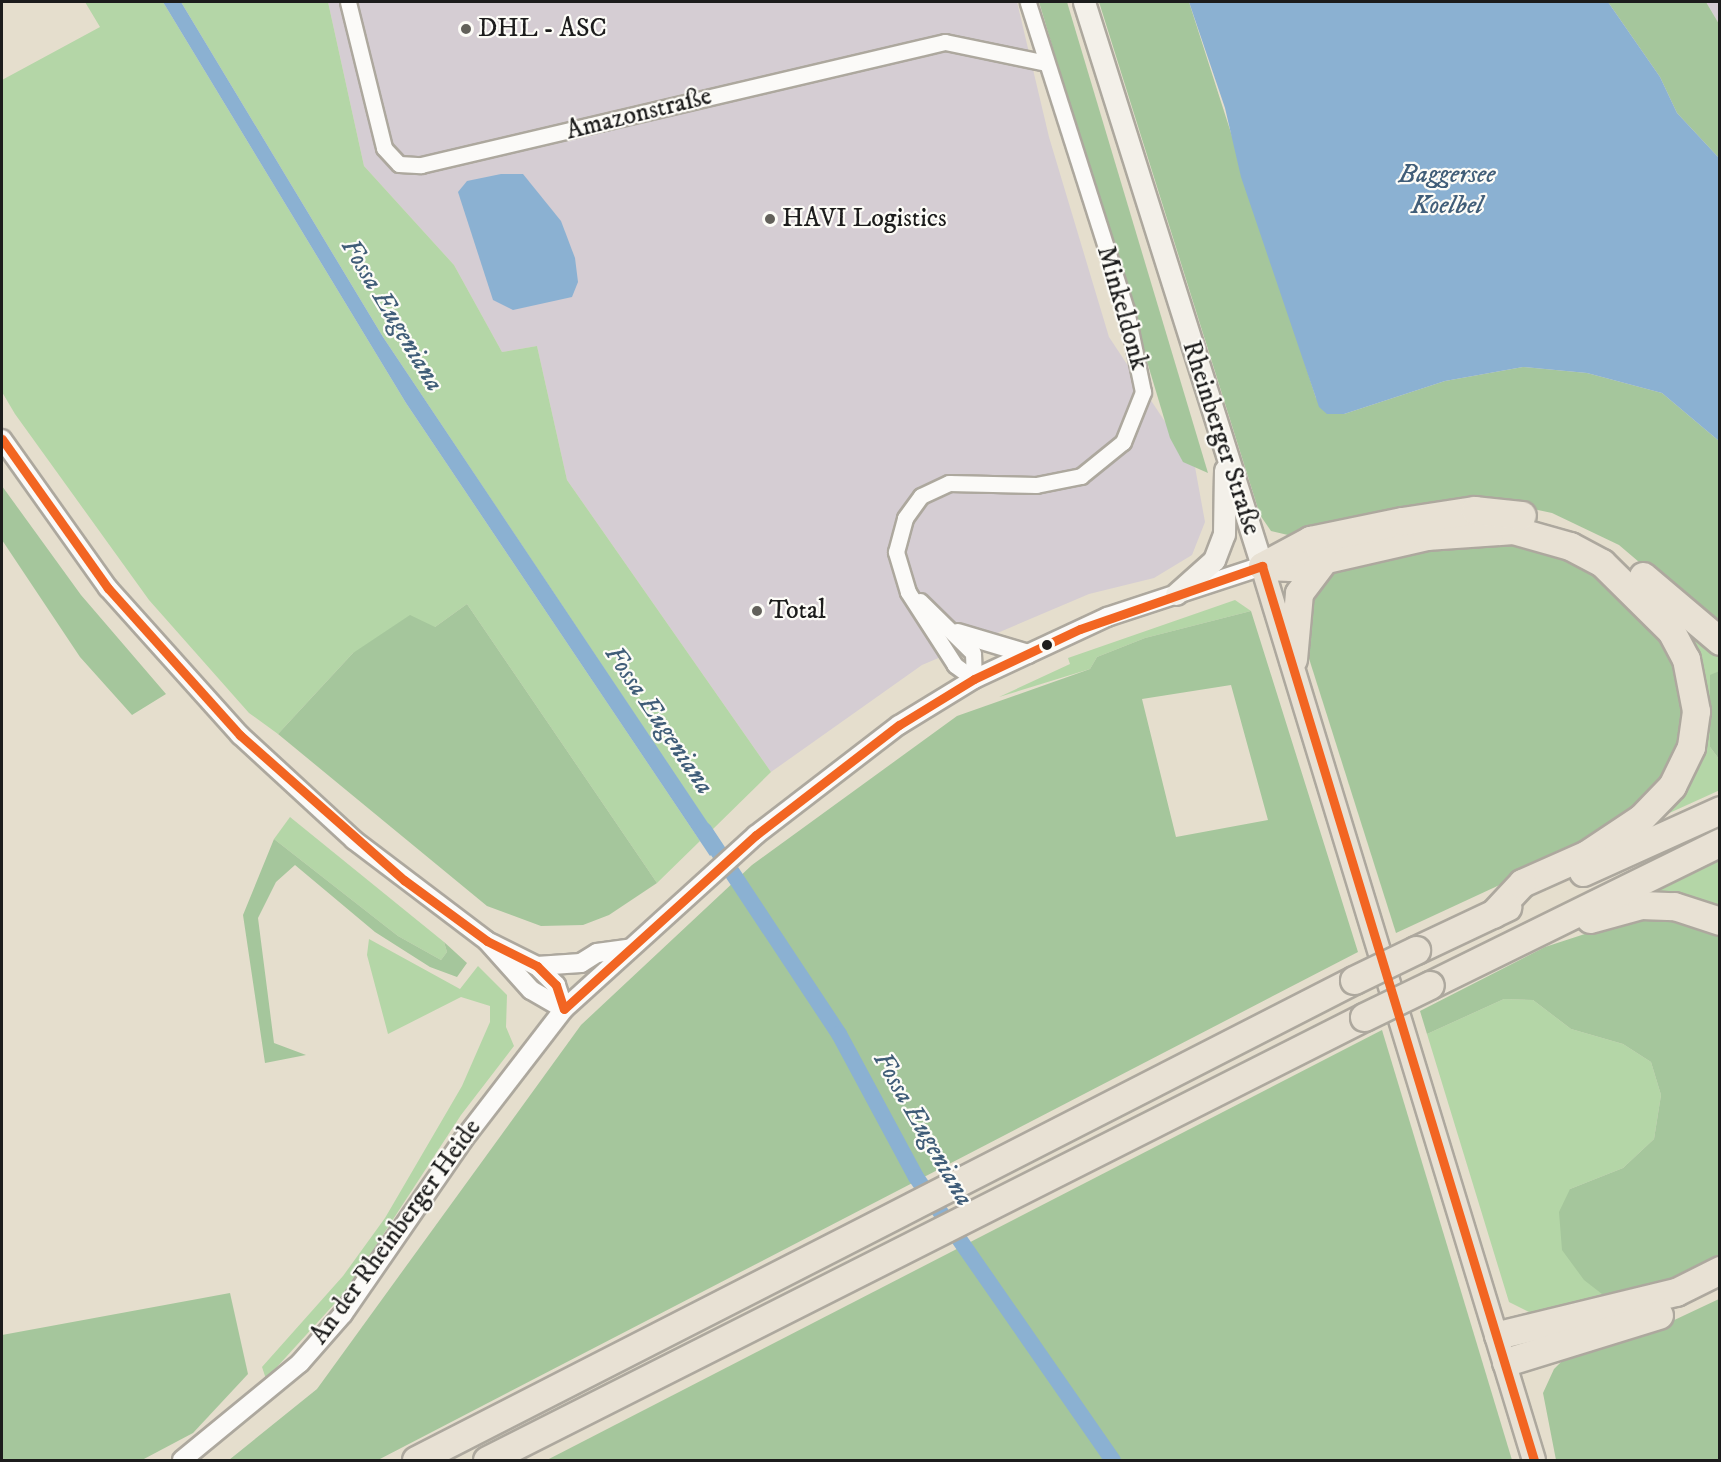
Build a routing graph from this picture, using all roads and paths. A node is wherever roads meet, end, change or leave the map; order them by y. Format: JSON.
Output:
{"nodes":[{"id":1,"x":348,"y":2,"type":"edge"},
{"id":2,"x":1028,"y":2,"type":"edge"},
{"id":3,"x":1084,"y":2,"type":"edge"},
{"id":4,"x":1046,"y":63,"type":"junction"},
{"id":5,"x":2,"y":439,"type":"edge"},
{"id":6,"x":1226,"y":455,"type":"junction"},
{"id":7,"x":1324,"y":560,"type":"junction"},
{"id":8,"x":1262,"y":566,"type":"junction"},
{"id":9,"x":908,"y":592,"type":"junction"},
{"id":10,"x":1176,"y":594,"type":"junction"},
{"id":11,"x":958,"y":633,"type":"junction"},
{"id":12,"x":1719,"y":641,"type":"edge"},
{"id":13,"x":1028,"y":654,"type":"junction"},
{"id":14,"x":1293,"y":659,"type":"junction"},
{"id":15,"x":974,"y":679,"type":"junction"},
{"id":16,"x":1719,"y":810,"type":"edge"},
{"id":17,"x":1719,"y":842,"type":"edge"},
{"id":18,"x":1493,"y":914,"type":"junction"},
{"id":19,"x":1719,"y":921,"type":"edge"},
{"id":20,"x":1551,"y":924,"type":"junction"},
{"id":21,"x":487,"y":941,"type":"junction"},
{"id":22,"x":627,"y":949,"type":"junction"},
{"id":23,"x":537,"y":966,"type":"junction"},
{"id":24,"x":564,"y":1009,"type":"junction"},
{"id":25,"x":1719,"y":1270,"type":"edge"},
{"id":26,"x":1719,"y":1289,"type":"edge"},
{"id":27,"x":1498,"y":1335,"type":"junction"},
{"id":28,"x":1506,"y":1362,"type":"junction"},
{"id":29,"x":182,"y":1461,"type":"edge"},
{"id":30,"x":416,"y":1461,"type":"edge"},
{"id":31,"x":487,"y":1461,"type":"edge"},
{"id":32,"x":1534,"y":1461,"type":"edge"}],
"edges":[{"from":1,"to":4,"type":"street","name":"Amazonstraße"},
{"from":2,"to":4,"type":"street","name":"Minkeldonk"},
{"from":3,"to":6,"type":"main road","name":"Rheinberger Straße"},
{"from":4,"to":9,"type":"street","name":"Minkeldonk"},
{"from":5,"to":21,"type":"street"},
{"from":6,"to":8,"type":"main road","name":"Rheinberger Straße"},
{"from":6,"to":10,"type":"main road"},
{"from":7,"to":8,"type":"highway"},
{"from":7,"to":14,"type":"highway"},
{"from":7,"to":18,"type":"highway"},
{"from":8,"to":10,"type":"street","name":"An der Rheinberger Heide"},
{"from":8,"to":12,"type":"highway"},
{"from":8,"to":14,"type":"main road","name":"Rheinberger Straße"},
{"from":9,"to":11,"type":"street"},
{"from":9,"to":15,"type":"street","name":"Minkeldonk"},
{"from":10,"to":13,"type":"street","name":"An der Rheinberger Heide"},
{"from":11,"to":13,"type":"street"},
{"from":11,"to":15,"type":"street"},
{"from":13,"to":15,"type":"street","name":"An der Rheinberger Heide"},
{"from":14,"to":27,"type":"main road","name":"Rheinberger Straße"},
{"from":15,"to":22,"type":"street","name":"An der Rheinberger Heide"},
{"from":16,"to":18,"type":"highway"},
{"from":17,"to":20,"type":"highway"},
{"from":18,"to":30,"type":"highway","bridge":true},
{"from":19,"to":20,"type":"highway"},
{"from":20,"to":31,"type":"highway","bridge":true},
{"from":21,"to":23,"type":"street"},
{"from":21,"to":24,"type":"street"},
{"from":22,"to":23,"type":"street"},
{"from":22,"to":24,"type":"street","name":"An der Rheinberger Heide"},
{"from":23,"to":24,"type":"street"},
{"from":24,"to":29,"type":"street","name":"An der Rheinberger Heide"},
{"from":25,"to":27,"type":"highway"},
{"from":26,"to":28,"type":"highway"},
{"from":27,"to":28,"type":"main road","name":"Rheinberger Straße"},
{"from":28,"to":32,"type":"main road","name":"Rheinberger Straße"}]}
